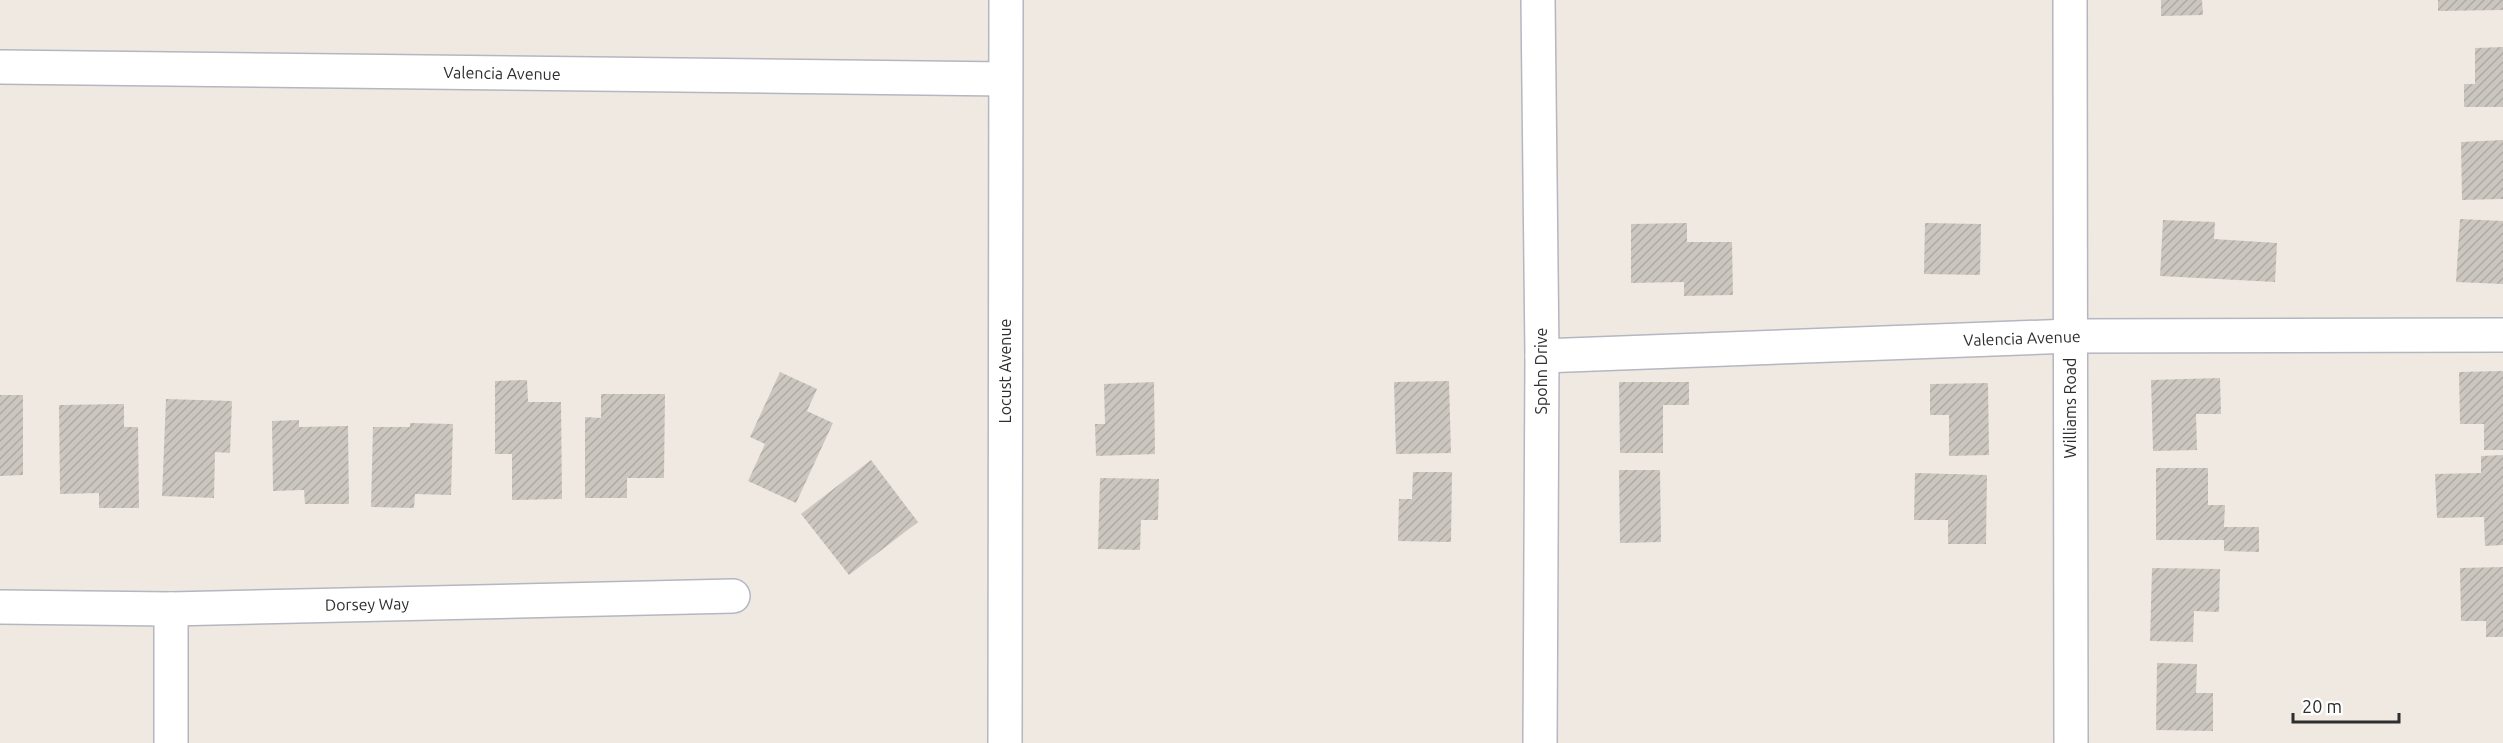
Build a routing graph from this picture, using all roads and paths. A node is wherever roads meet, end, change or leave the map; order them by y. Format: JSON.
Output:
{"nodes":[{"id":1,"x":1006,"y":0,"type":"edge"},
{"id":2,"x":1538,"y":0,"type":"edge"},
{"id":3,"x":2070,"y":0,"type":"edge"},
{"id":4,"x":0,"y":67,"type":"edge"},
{"id":5,"x":1005,"y":79,"type":"junction"},
{"id":6,"x":2503,"y":335,"type":"edge"},
{"id":7,"x":2070,"y":336,"type":"junction"},
{"id":8,"x":1542,"y":356,"type":"junction"},
{"id":9,"x":733,"y":596,"type":"dead end"},
{"id":10,"x":0,"y":607,"type":"edge"},
{"id":11,"x":171,"y":609,"type":"junction"},
{"id":12,"x":171,"y":743,"type":"edge"},
{"id":13,"x":1005,"y":743,"type":"edge"},
{"id":14,"x":1540,"y":743,"type":"edge"},
{"id":15,"x":2071,"y":743,"type":"edge"}],
"edges":[{"from":1,"to":5,"type":"street","name":"Locust Avenue"},
{"from":2,"to":8,"type":"street","name":"Spohn Drive"},
{"from":3,"to":7,"type":"street","name":"Williams Road"},
{"from":4,"to":5,"type":"street","name":"Valencia Avenue"},
{"from":5,"to":13,"type":"street","name":"Locust Avenue"},
{"from":6,"to":7,"type":"street","name":"Valencia Avenue"},
{"from":7,"to":8,"type":"street","name":"Valencia Avenue"},
{"from":7,"to":15,"type":"street","name":"Williams Road"},
{"from":8,"to":14,"type":"street","name":"Spohn Drive"},
{"from":9,"to":11,"type":"street","name":"Dorsey Way"},
{"from":10,"to":11,"type":"street","name":"Dorsey Way"},
{"from":11,"to":12,"type":"street"}]}
